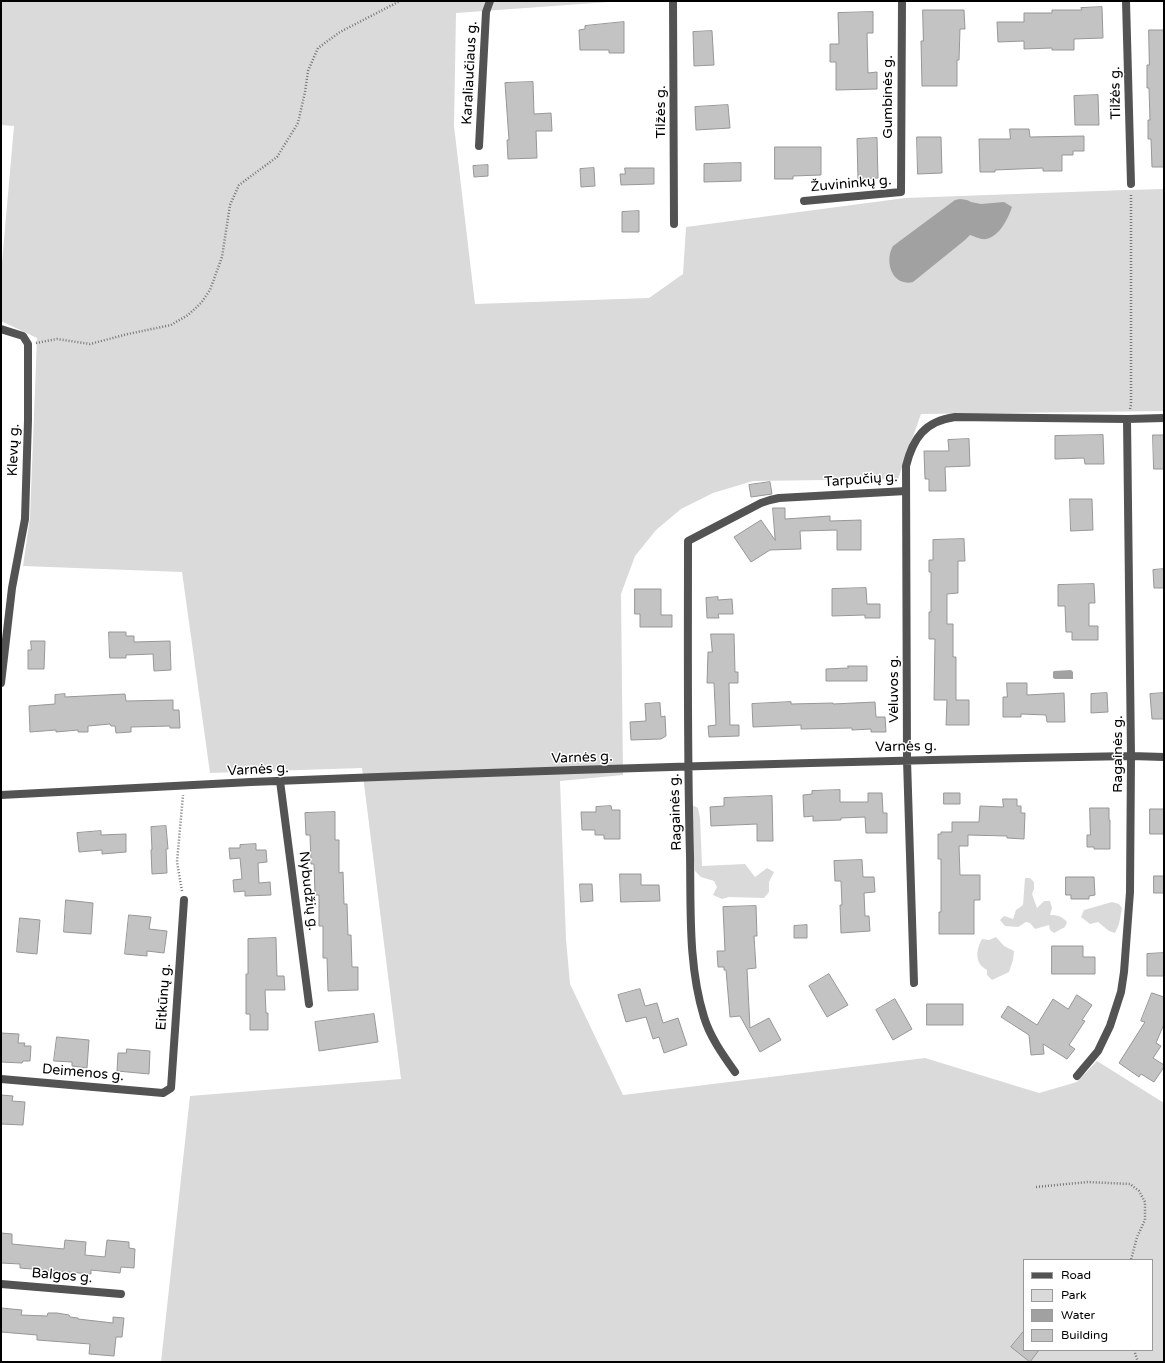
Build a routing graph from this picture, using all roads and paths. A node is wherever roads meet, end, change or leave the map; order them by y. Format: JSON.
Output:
{"nodes":[{"id":1,"x":400,"y":1,"type":"edge"},
{"id":2,"x":490,"y":1,"type":"edge"},
{"id":3,"x":673,"y":1,"type":"edge"},
{"id":4,"x":902,"y":1,"type":"edge"},
{"id":5,"x":1126,"y":1,"type":"edge"},
{"id":6,"x":479,"y":146,"type":"dead end"},
{"id":7,"x":1131,"y":184,"type":"joint"},
{"id":8,"x":900,"y":192,"type":"joint"},
{"id":9,"x":804,"y":201,"type":"dead end"},
{"id":10,"x":674,"y":224,"type":"dead end"},
{"id":11,"x":1,"y":329,"type":"edge"},
{"id":12,"x":28,"y":344,"type":"junction"},
{"id":13,"x":1164,"y":418,"type":"edge"},
{"id":14,"x":1127,"y":419,"type":"junction"},
{"id":15,"x":906,"y":490,"type":"junction"},
{"id":16,"x":688,"y":541,"type":"joint"},
{"id":17,"x":1,"y":684,"type":"edge"},
{"id":18,"x":1131,"y":756,"type":"junction"},
{"id":19,"x":1164,"y":757,"type":"edge"},
{"id":20,"x":907,"y":760,"type":"junction"},
{"id":21,"x":688,"y":767,"type":"junction"},
{"id":22,"x":280,"y":781,"type":"junction"},
{"id":23,"x":183,"y":787,"type":"junction"},
{"id":24,"x":1,"y":796,"type":"edge"},
{"id":25,"x":184,"y":900,"type":"joint"},
{"id":26,"x":914,"y":983,"type":"dead end"},
{"id":27,"x":309,"y":1004,"type":"dead end"},
{"id":28,"x":735,"y":1072,"type":"dead end"},
{"id":29,"x":1076,"y":1076,"type":"dead end"},
{"id":30,"x":1,"y":1079,"type":"edge"},
{"id":31,"x":163,"y":1093,"type":"joint"},
{"id":32,"x":1036,"y":1187,"type":"dead end"},
{"id":33,"x":1131,"y":1259,"type":"edge"},
{"id":34,"x":1,"y":1284,"type":"edge"},
{"id":35,"x":121,"y":1294,"type":"dead end"},
{"id":36,"x":1134,"y":1351,"type":"edge"},
{"id":37,"x":1138,"y":1362,"type":"edge"}],
"edges":[{"from":1,"to":12,"type":"path"},
{"from":2,"to":6,"type":"street","name":"Karaliaučiaus g."},
{"from":3,"to":10,"type":"street","name":"Tilžės g."},
{"from":4,"to":8,"type":"street","name":"Gumbinės g."},
{"from":5,"to":7,"type":"street","name":"Tilžės g."},
{"from":7,"to":14,"type":"path"},
{"from":8,"to":9,"type":"street","name":"Žuvininkų g."},
{"from":11,"to":12,"type":"street"},
{"from":12,"to":17,"type":"street","name":"Klevų g."},
{"from":13,"to":14,"type":"street","name":"Tarpučių g."},
{"from":14,"to":15,"type":"street","name":"Tarpučių g."},
{"from":14,"to":18,"type":"street","name":"Ragainės g."},
{"from":15,"to":16,"type":"street","name":"Tarpučių g."},
{"from":15,"to":20,"type":"street","name":"Vėluvos g."},
{"from":16,"to":21,"type":"street","name":"Ragainės g."},
{"from":18,"to":19,"type":"street","name":"Varnės g."},
{"from":18,"to":20,"type":"street","name":"Varnės g."},
{"from":18,"to":29,"type":"street","name":"Ragainės g."},
{"from":20,"to":21,"type":"street","name":"Varnės g."},
{"from":20,"to":26,"type":"street","name":"Vėluvos g."},
{"from":21,"to":22,"type":"street","name":"Varnės g."},
{"from":21,"to":28,"type":"street","name":"Ragainės g."},
{"from":22,"to":23,"type":"street","name":"Varnės g."},
{"from":22,"to":27,"type":"street","name":"Nybudžių g."},
{"from":23,"to":24,"type":"street","name":"Varnės g."},
{"from":23,"to":25,"type":"path"},
{"from":25,"to":31,"type":"street","name":"Eitkūnų g."},
{"from":30,"to":31,"type":"street","name":"Deimenos g."},
{"from":32,"to":33,"type":"path"},
{"from":34,"to":35,"type":"street","name":"Balgos g."},
{"from":36,"to":37,"type":"path"}]}
